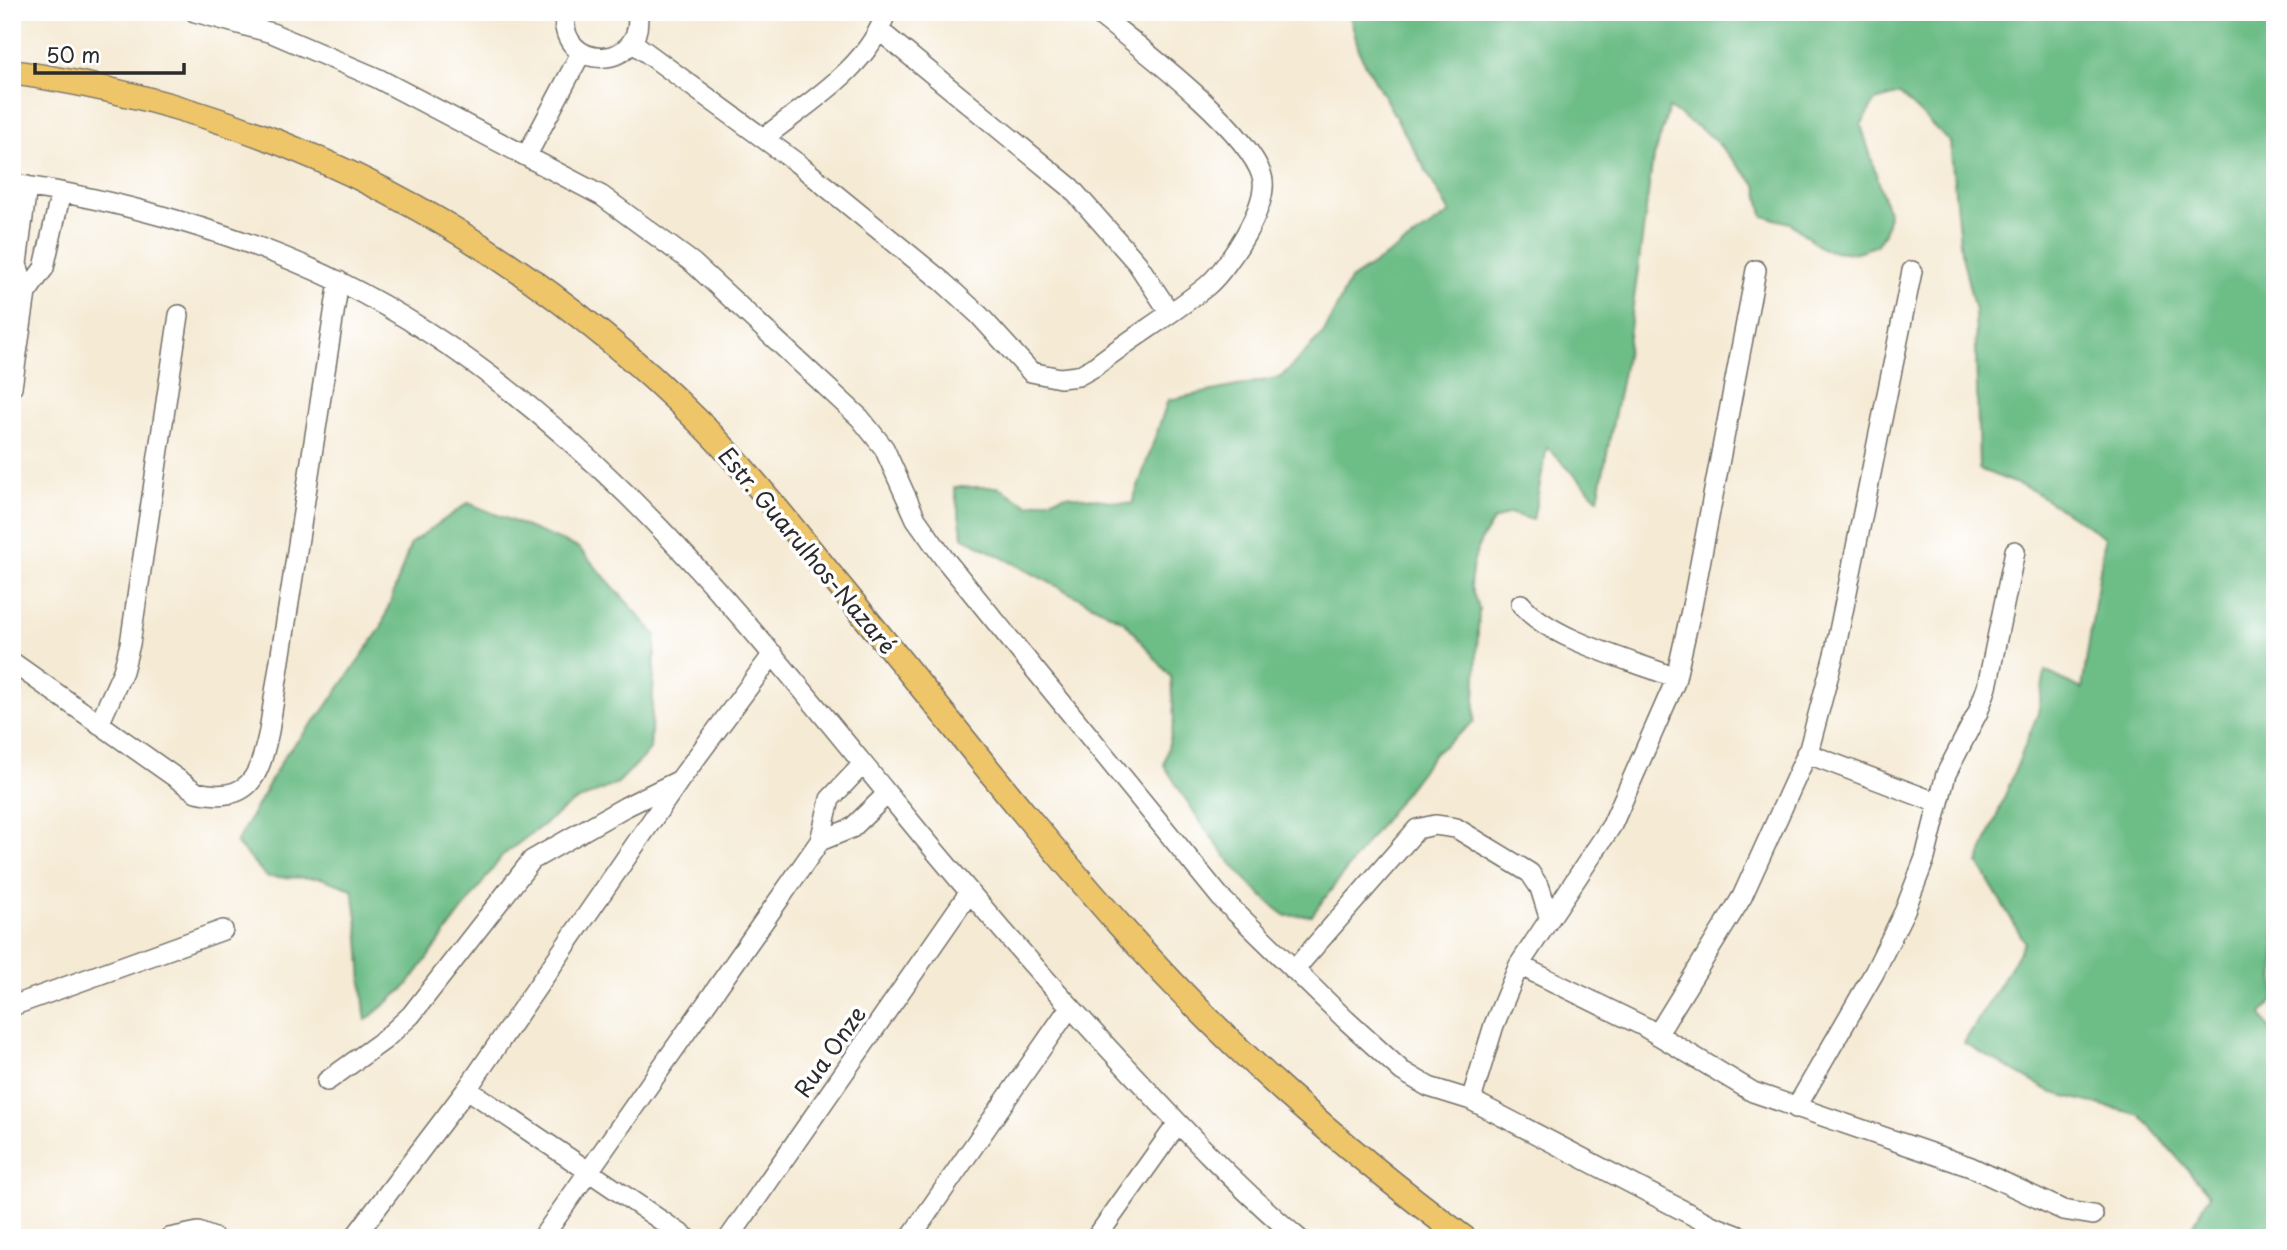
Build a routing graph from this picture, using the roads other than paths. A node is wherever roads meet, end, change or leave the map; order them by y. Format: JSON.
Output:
{"nodes":[{"id":1,"x":195,"y":12,"type":"edge"},
{"id":2,"x":565,"y":12,"type":"edge"},
{"id":3,"x":636,"y":12,"type":"edge"},
{"id":4,"x":1096,"y":12,"type":"edge"},
{"id":5,"x":883,"y":22,"type":"edge"},
{"id":6,"x":632,"y":42,"type":"junction"},
{"id":7,"x":581,"y":53,"type":"junction"},
{"id":8,"x":12,"y":72,"type":"edge"},
{"id":9,"x":764,"y":138,"type":"junction"},
{"id":10,"x":527,"y":155,"type":"junction"},
{"id":11,"x":20,"y":186,"type":"edge"},
{"id":12,"x":61,"y":192,"type":"junction"},
{"id":13,"x":1756,"y":270,"type":"dead end"},
{"id":14,"x":1912,"y":271,"type":"dead end"},
{"id":15,"x":339,"y":281,"type":"junction"},
{"id":16,"x":26,"y":293,"type":"junction"},
{"id":17,"x":1170,"y":313,"type":"junction"},
{"id":18,"x":179,"y":315,"type":"dead end"},
{"id":19,"x":12,"y":387,"type":"edge"},
{"id":20,"x":2015,"y":551,"type":"dead end"},
{"id":21,"x":1521,"y":604,"type":"dead end"},
{"id":22,"x":773,"y":654,"type":"junction"},
{"id":23,"x":12,"y":662,"type":"edge"},
{"id":24,"x":1676,"y":678,"type":"junction"},
{"id":25,"x":99,"y":724,"type":"junction"},
{"id":26,"x":1807,"y":753,"type":"junction"},
{"id":27,"x":863,"y":764,"type":"junction"},
{"id":28,"x":679,"y":781,"type":"junction"},
{"id":29,"x":887,"y":794,"type":"junction"},
{"id":30,"x":1938,"y":803,"type":"junction"},
{"id":31,"x":820,"y":841,"type":"junction"},
{"id":32,"x":969,"y":893,"type":"junction"},
{"id":33,"x":1549,"y":917,"type":"junction"},
{"id":34,"x":223,"y":930,"type":"dead end"},
{"id":35,"x":1519,"y":965,"type":"junction"},
{"id":36,"x":1294,"y":970,"type":"junction"},
{"id":37,"x":12,"y":1006,"type":"edge"},
{"id":38,"x":1070,"y":1007,"type":"junction"},
{"id":39,"x":1657,"y":1035,"type":"junction"},
{"id":40,"x":327,"y":1081,"type":"dead end"},
{"id":41,"x":467,"y":1089,"type":"junction"},
{"id":42,"x":1471,"y":1100,"type":"junction"},
{"id":43,"x":1796,"y":1108,"type":"junction"},
{"id":44,"x":1178,"y":1123,"type":"junction"},
{"id":45,"x":588,"y":1171,"type":"junction"},
{"id":46,"x":2093,"y":1215,"type":"dead end"},
{"id":47,"x":169,"y":1238,"type":"edge"},
{"id":48,"x":214,"y":1238,"type":"edge"},
{"id":49,"x":354,"y":1238,"type":"edge"},
{"id":50,"x":542,"y":1238,"type":"edge"},
{"id":51,"x":687,"y":1238,"type":"edge"},
{"id":52,"x":729,"y":1238,"type":"edge"},
{"id":53,"x":910,"y":1238,"type":"edge"},
{"id":54,"x":1097,"y":1238,"type":"edge"},
{"id":55,"x":1298,"y":1238,"type":"edge"},
{"id":56,"x":1464,"y":1238,"type":"edge"},
{"id":57,"x":1745,"y":1238,"type":"edge"}],
"edges":[{"from":1,"to":10,"type":"street"},
{"from":2,"to":7,"type":"street"},
{"from":3,"to":6,"type":"street"},
{"from":4,"to":17,"type":"street"},
{"from":5,"to":9,"type":"street"},
{"from":5,"to":17,"type":"street"},
{"from":6,"to":7,"type":"street"},
{"from":6,"to":9,"type":"street"},
{"from":7,"to":10,"type":"street"},
{"from":8,"to":56,"type":"main road","name":"Estr. Guarulhos-Nazaré"},
{"from":9,"to":17,"type":"street"},
{"from":10,"to":36,"type":"street"},
{"from":11,"to":12,"type":"street"},
{"from":11,"to":16,"type":"street"},
{"from":12,"to":15,"type":"street"},
{"from":12,"to":16,"type":"street"},
{"from":13,"to":24,"type":"street"},
{"from":14,"to":26,"type":"street"},
{"from":15,"to":22,"type":"street"},
{"from":15,"to":25,"type":"street"},
{"from":16,"to":19,"type":"street"},
{"from":18,"to":25,"type":"street"},
{"from":20,"to":30,"type":"street"},
{"from":21,"to":24,"type":"street"},
{"from":22,"to":27,"type":"street"},
{"from":22,"to":28,"type":"street"},
{"from":23,"to":25,"type":"street"},
{"from":24,"to":33,"type":"street"},
{"from":26,"to":30,"type":"street"},
{"from":26,"to":39,"type":"street"},
{"from":27,"to":29,"type":"street"},
{"from":27,"to":31,"type":"street"},
{"from":28,"to":40,"type":"street"},
{"from":28,"to":41,"type":"street"},
{"from":29,"to":31,"type":"street"},
{"from":29,"to":32,"type":"street"},
{"from":30,"to":43,"type":"street"},
{"from":31,"to":45,"type":"street"},
{"from":32,"to":38,"type":"street"},
{"from":32,"to":52,"type":"street","name":"Rua Onze"},
{"from":33,"to":35,"type":"street"},
{"from":33,"to":36,"type":"street"},
{"from":34,"to":37,"type":"street"},
{"from":35,"to":39,"type":"street"},
{"from":35,"to":42,"type":"street"},
{"from":36,"to":42,"type":"street"},
{"from":38,"to":44,"type":"street"},
{"from":38,"to":53,"type":"street"},
{"from":39,"to":43,"type":"street"},
{"from":41,"to":45,"type":"street"},
{"from":41,"to":49,"type":"street"},
{"from":42,"to":57,"type":"street"},
{"from":43,"to":46,"type":"street"},
{"from":44,"to":54,"type":"street"},
{"from":44,"to":55,"type":"street"},
{"from":45,"to":50,"type":"street"},
{"from":45,"to":51,"type":"street"},
{"from":47,"to":48,"type":"street"}]}
